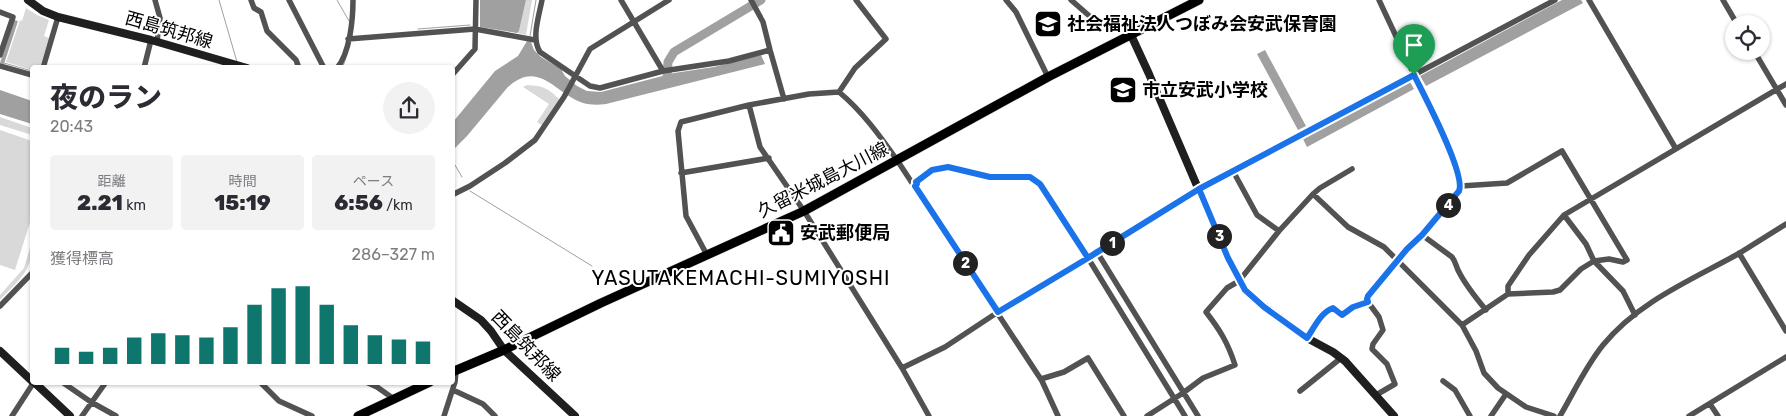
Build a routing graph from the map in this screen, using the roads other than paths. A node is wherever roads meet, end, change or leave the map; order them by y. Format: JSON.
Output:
{"nodes":[{"id":1,"x":28,"y":0,"type":"edge"},
{"id":2,"x":155,"y":0,"type":"edge"},
{"id":3,"x":251,"y":0,"type":"edge"},
{"id":4,"x":289,"y":0,"type":"edge"},
{"id":5,"x":353,"y":0,"type":"edge"},
{"id":6,"x":476,"y":0,"type":"edge"},
{"id":7,"x":542,"y":0,"type":"edge"},
{"id":8,"x":620,"y":0,"type":"edge"},
{"id":9,"x":670,"y":0,"type":"edge"},
{"id":10,"x":751,"y":0,"type":"edge"},
{"id":11,"x":856,"y":0,"type":"edge"},
{"id":12,"x":1006,"y":0,"type":"edge"},
{"id":13,"x":1071,"y":0,"type":"edge"},
{"id":14,"x":1199,"y":0,"type":"edge"},
{"id":15,"x":1379,"y":0,"type":"edge"},
{"id":16,"x":1555,"y":0,"type":"edge"},
{"id":17,"x":1589,"y":0,"type":"edge"},
{"id":18,"x":1723,"y":0,"type":"edge"},
{"id":19,"x":0,"y":12,"type":"edge"},
{"id":20,"x":1732,"y":15,"type":"edge"},
{"id":21,"x":58,"y":17,"type":"junction"},
{"id":22,"x":1094,"y":20,"type":"dead end"},
{"id":23,"x":634,"y":22,"type":"junction"},
{"id":24,"x":475,"y":29,"type":"junction"},
{"id":25,"x":1131,"y":35,"type":"junction"},
{"id":26,"x":348,"y":39,"type":"junction"},
{"id":27,"x":535,"y":40,"type":"junction"},
{"id":28,"x":154,"y":41,"type":"junction"},
{"id":29,"x":770,"y":50,"type":"junction"},
{"id":30,"x":0,"y":55,"type":"edge"},
{"id":31,"x":1759,"y":60,"type":"edge"},
{"id":32,"x":44,"y":65,"type":"edge"},
{"id":33,"x":145,"y":65,"type":"edge"},
{"id":34,"x":237,"y":65,"type":"edge"},
{"id":35,"x":298,"y":65,"type":"edge"},
{"id":36,"x":322,"y":65,"type":"edge"},
{"id":37,"x":339,"y":65,"type":"edge"},
{"id":38,"x":0,"y":66,"type":"edge"},
{"id":39,"x":663,"y":71,"type":"junction"},
{"id":40,"x":455,"y":72,"type":"edge"},
{"id":41,"x":30,"y":75,"type":"edge"},
{"id":42,"x":1414,"y":75,"type":"junction"},
{"id":43,"x":1048,"y":77,"type":"junction"},
{"id":44,"x":576,"y":78,"type":"junction"},
{"id":45,"x":1786,"y":84,"type":"edge"},
{"id":46,"x":1776,"y":90,"type":"junction"},
{"id":47,"x":839,"y":92,"type":"junction"},
{"id":48,"x":784,"y":99,"type":"junction"},
{"id":49,"x":749,"y":105,"type":"junction"},
{"id":50,"x":1786,"y":106,"type":"edge"},
{"id":51,"x":1676,"y":149,"type":"junction"},
{"id":52,"x":769,"y":158,"type":"junction"},
{"id":53,"x":897,"y":160,"type":"junction"},
{"id":54,"x":1352,"y":170,"type":"dead end"},
{"id":55,"x":1233,"y":171,"type":"junction"},
{"id":56,"x":681,"y":173,"type":"junction"},
{"id":57,"x":915,"y":186,"type":"junction"},
{"id":58,"x":1462,"y":186,"type":"junction"},
{"id":59,"x":1199,"y":189,"type":"junction"},
{"id":60,"x":455,"y":194,"type":"edge"},
{"id":61,"x":1313,"y":194,"type":"junction"},
{"id":62,"x":1590,"y":199,"type":"junction"},
{"id":63,"x":804,"y":211,"type":"junction"},
{"id":64,"x":1564,"y":215,"type":"junction"},
{"id":65,"x":1786,"y":224,"type":"edge"},
{"id":66,"x":1279,"y":231,"type":"junction"},
{"id":67,"x":1422,"y":235,"type":"junction"},
{"id":68,"x":1097,"y":252,"type":"junction"},
{"id":69,"x":1739,"y":253,"type":"junction"},
{"id":70,"x":706,"y":255,"type":"junction"},
{"id":71,"x":1088,"y":258,"type":"junction"},
{"id":72,"x":1398,"y":260,"type":"junction"},
{"id":73,"x":1594,"y":261,"type":"junction"},
{"id":74,"x":30,"y":275,"type":"edge"},
{"id":75,"x":1240,"y":281,"type":"junction"},
{"id":76,"x":1508,"y":294,"type":"junction"},
{"id":77,"x":455,"y":302,"type":"edge"},
{"id":78,"x":1368,"y":302,"type":"junction"},
{"id":79,"x":0,"y":306,"type":"edge"},
{"id":80,"x":1486,"y":310,"type":"junction"},
{"id":81,"x":998,"y":312,"type":"junction"},
{"id":82,"x":1635,"y":315,"type":"junction"},
{"id":83,"x":1462,"y":325,"type":"junction"},
{"id":84,"x":1786,"y":331,"type":"edge"},
{"id":85,"x":1307,"y":338,"type":"junction"},
{"id":86,"x":504,"y":350,"type":"junction"},
{"id":87,"x":0,"y":351,"type":"edge"},
{"id":88,"x":1786,"y":357,"type":"edge"},
{"id":89,"x":1341,"y":358,"type":"junction"},
{"id":90,"x":902,"y":368,"type":"junction"},
{"id":91,"x":455,"y":372,"type":"edge"},
{"id":92,"x":30,"y":379,"type":"edge"},
{"id":93,"x":1041,"y":379,"type":"junction"},
{"id":94,"x":1443,"y":381,"type":"dead end"},
{"id":95,"x":31,"y":385,"type":"edge"},
{"id":96,"x":36,"y":385,"type":"edge"},
{"id":97,"x":66,"y":385,"type":"edge"},
{"id":98,"x":104,"y":385,"type":"edge"},
{"id":99,"x":263,"y":385,"type":"edge"},
{"id":100,"x":373,"y":385,"type":"edge"},
{"id":101,"x":424,"y":385,"type":"edge"},
{"id":102,"x":453,"y":385,"type":"edge"},
{"id":103,"x":452,"y":390,"type":"junction"},
{"id":104,"x":1300,"y":392,"type":"dead end"},
{"id":105,"x":1183,"y":393,"type":"junction"},
{"id":106,"x":1506,"y":394,"type":"junction"},
{"id":107,"x":1376,"y":395,"type":"junction"},
{"id":108,"x":394,"y":399,"type":"junction"},
{"id":109,"x":1174,"y":399,"type":"junction"},
{"id":110,"x":91,"y":402,"type":"junction"},
{"id":111,"x":1710,"y":404,"type":"junction"},
{"id":112,"x":12,"y":416,"type":"edge"},
{"id":113,"x":70,"y":416,"type":"edge"},
{"id":114,"x":82,"y":416,"type":"edge"},
{"id":115,"x":116,"y":416,"type":"edge"},
{"id":116,"x":312,"y":416,"type":"edge"},
{"id":117,"x":358,"y":416,"type":"edge"},
{"id":118,"x":444,"y":416,"type":"edge"},
{"id":119,"x":495,"y":416,"type":"edge"},
{"id":120,"x":575,"y":416,"type":"edge"},
{"id":121,"x":929,"y":416,"type":"edge"},
{"id":122,"x":1058,"y":416,"type":"edge"},
{"id":123,"x":1124,"y":416,"type":"edge"},
{"id":124,"x":1147,"y":416,"type":"edge"},
{"id":125,"x":1185,"y":416,"type":"edge"},
{"id":126,"x":1198,"y":416,"type":"edge"},
{"id":127,"x":1394,"y":416,"type":"edge"},
{"id":128,"x":1470,"y":416,"type":"edge"},
{"id":129,"x":1491,"y":416,"type":"edge"},
{"id":130,"x":1554,"y":416,"type":"edge"},
{"id":131,"x":1560,"y":416,"type":"edge"},
{"id":132,"x":1689,"y":416,"type":"edge"},
{"id":133,"x":1718,"y":416,"type":"edge"}],
"edges":[{"from":1,"to":21,"type":"main road","name":"西島筑邦線"},
{"from":2,"to":28,"type":"street"},
{"from":3,"to":35,"type":"street"},
{"from":4,"to":36,"type":"street"},
{"from":5,"to":26,"type":"street"},
{"from":6,"to":24,"type":"street"},
{"from":7,"to":27,"type":"street"},
{"from":8,"to":23,"type":"street"},
{"from":9,"to":23,"type":"street"},
{"from":10,"to":29,"type":"street"},
{"from":11,"to":47,"type":"street"},
{"from":12,"to":43,"type":"street"},
{"from":13,"to":22,"type":"street"},
{"from":14,"to":25,"type":"main road","name":"久留米城島大川線"},
{"from":15,"to":42,"type":"street"},
{"from":16,"to":42,"type":"street"},
{"from":17,"to":51,"type":"street"},
{"from":18,"to":20,"type":"street"},
{"from":19,"to":30,"type":"street"},
{"from":21,"to":28,"type":"main road","name":"西島筑邦線"},
{"from":21,"to":32,"type":"street"},
{"from":23,"to":39,"type":"street"},
{"from":23,"to":44,"type":"street"},
{"from":24,"to":26,"type":"street"},
{"from":24,"to":27,"type":"street"},
{"from":24,"to":40,"type":"street"},
{"from":25,"to":43,"type":"main road","name":"久留米城島大川線"},
{"from":25,"to":59,"type":"main road"},
{"from":26,"to":37,"type":"street"},
{"from":27,"to":44,"type":"street"},
{"from":28,"to":33,"type":"street"},
{"from":28,"to":34,"type":"main road","name":"西島筑邦線"},
{"from":29,"to":39,"type":"street"},
{"from":29,"to":48,"type":"street"},
{"from":31,"to":46,"type":"street"},
{"from":38,"to":41,"type":"street"},
{"from":39,"to":44,"type":"street"},
{"from":42,"to":55,"type":"street"},
{"from":42,"to":58,"type":"street"},
{"from":43,"to":53,"type":"main road","name":"久留米城島大川線"},
{"from":44,"to":60,"type":"street"},
{"from":45,"to":46,"type":"street"},
{"from":46,"to":50,"type":"street"},
{"from":46,"to":51,"type":"street"},
{"from":47,"to":48,"type":"street"},
{"from":47,"to":53,"type":"street"},
{"from":48,"to":49,"type":"street"},
{"from":49,"to":52,"type":"street"},
{"from":49,"to":56,"type":"street"},
{"from":51,"to":62,"type":"street"},
{"from":52,"to":56,"type":"street"},
{"from":52,"to":63,"type":"street"},
{"from":53,"to":57,"type":"street"},
{"from":53,"to":63,"type":"main road","name":"久留米城島大川線"},
{"from":54,"to":61,"type":"street"},
{"from":55,"to":59,"type":"street"},
{"from":55,"to":66,"type":"street"},
{"from":56,"to":70,"type":"street"},
{"from":57,"to":71,"type":"street"},
{"from":57,"to":81,"type":"street"},
{"from":58,"to":62,"type":"street"},
{"from":58,"to":67,"type":"street"},
{"from":59,"to":68,"type":"street"},
{"from":59,"to":75,"type":"main road"},
{"from":61,"to":66,"type":"street"},
{"from":61,"to":72,"type":"street"},
{"from":62,"to":64,"type":"street"},
{"from":62,"to":73,"type":"street"},
{"from":63,"to":70,"type":"main road","name":"久留米城島大川線"},
{"from":63,"to":90,"type":"street"},
{"from":64,"to":73,"type":"street"},
{"from":64,"to":76,"type":"street"},
{"from":65,"to":69,"type":"street"},
{"from":66,"to":75,"type":"street"},
{"from":67,"to":72,"type":"street"},
{"from":67,"to":80,"type":"street"},
{"from":68,"to":71,"type":"street"},
{"from":68,"to":105,"type":"street"},
{"from":69,"to":82,"type":"street"},
{"from":69,"to":84,"type":"street"},
{"from":70,"to":86,"type":"main road","name":"久留米城島大川線"},
{"from":71,"to":81,"type":"street"},
{"from":71,"to":109,"type":"street"},
{"from":72,"to":78,"type":"street"},
{"from":72,"to":83,"type":"street"},
{"from":73,"to":76,"type":"street"},
{"from":73,"to":82,"type":"street"},
{"from":74,"to":79,"type":"street"},
{"from":75,"to":85,"type":"main road"},
{"from":75,"to":105,"type":"street"},
{"from":76,"to":80,"type":"street"},
{"from":77,"to":86,"type":"main road","name":"西島筑邦線"},
{"from":78,"to":85,"type":"street"},
{"from":78,"to":107,"type":"street"},
{"from":80,"to":83,"type":"street"},
{"from":81,"to":90,"type":"street"},
{"from":81,"to":93,"type":"street"},
{"from":82,"to":131,"type":"street"},
{"from":83,"to":106,"type":"street"},
{"from":85,"to":89,"type":"main road"},
{"from":86,"to":91,"type":"main road","name":"久留米城島大川線"},
{"from":86,"to":120,"type":"main road","name":"西島筑邦線"},
{"from":87,"to":92,"type":"main road"},
{"from":88,"to":111,"type":"street"},
{"from":89,"to":104,"type":"street"},
{"from":89,"to":107,"type":"main road"},
{"from":90,"to":121,"type":"street"},
{"from":93,"to":122,"type":"street"},
{"from":93,"to":123,"type":"street"},
{"from":94,"to":128,"type":"street"},
{"from":95,"to":112,"type":"street"},
{"from":96,"to":113,"type":"main road"},
{"from":97,"to":110,"type":"street"},
{"from":98,"to":110,"type":"street"},
{"from":99,"to":116,"type":"street"},
{"from":100,"to":108,"type":"street"},
{"from":101,"to":108,"type":"main road"},
{"from":102,"to":103,"type":"street"},
{"from":103,"to":118,"type":"street"},
{"from":103,"to":119,"type":"street"},
{"from":105,"to":109,"type":"street"},
{"from":105,"to":126,"type":"street"},
{"from":106,"to":129,"type":"street"},
{"from":106,"to":130,"type":"street"},
{"from":107,"to":127,"type":"main road"},
{"from":108,"to":117,"type":"main road"},
{"from":109,"to":124,"type":"street"},
{"from":109,"to":125,"type":"street"},
{"from":110,"to":114,"type":"street"},
{"from":110,"to":115,"type":"street"},
{"from":111,"to":132,"type":"street"},
{"from":111,"to":133,"type":"street"}]}
